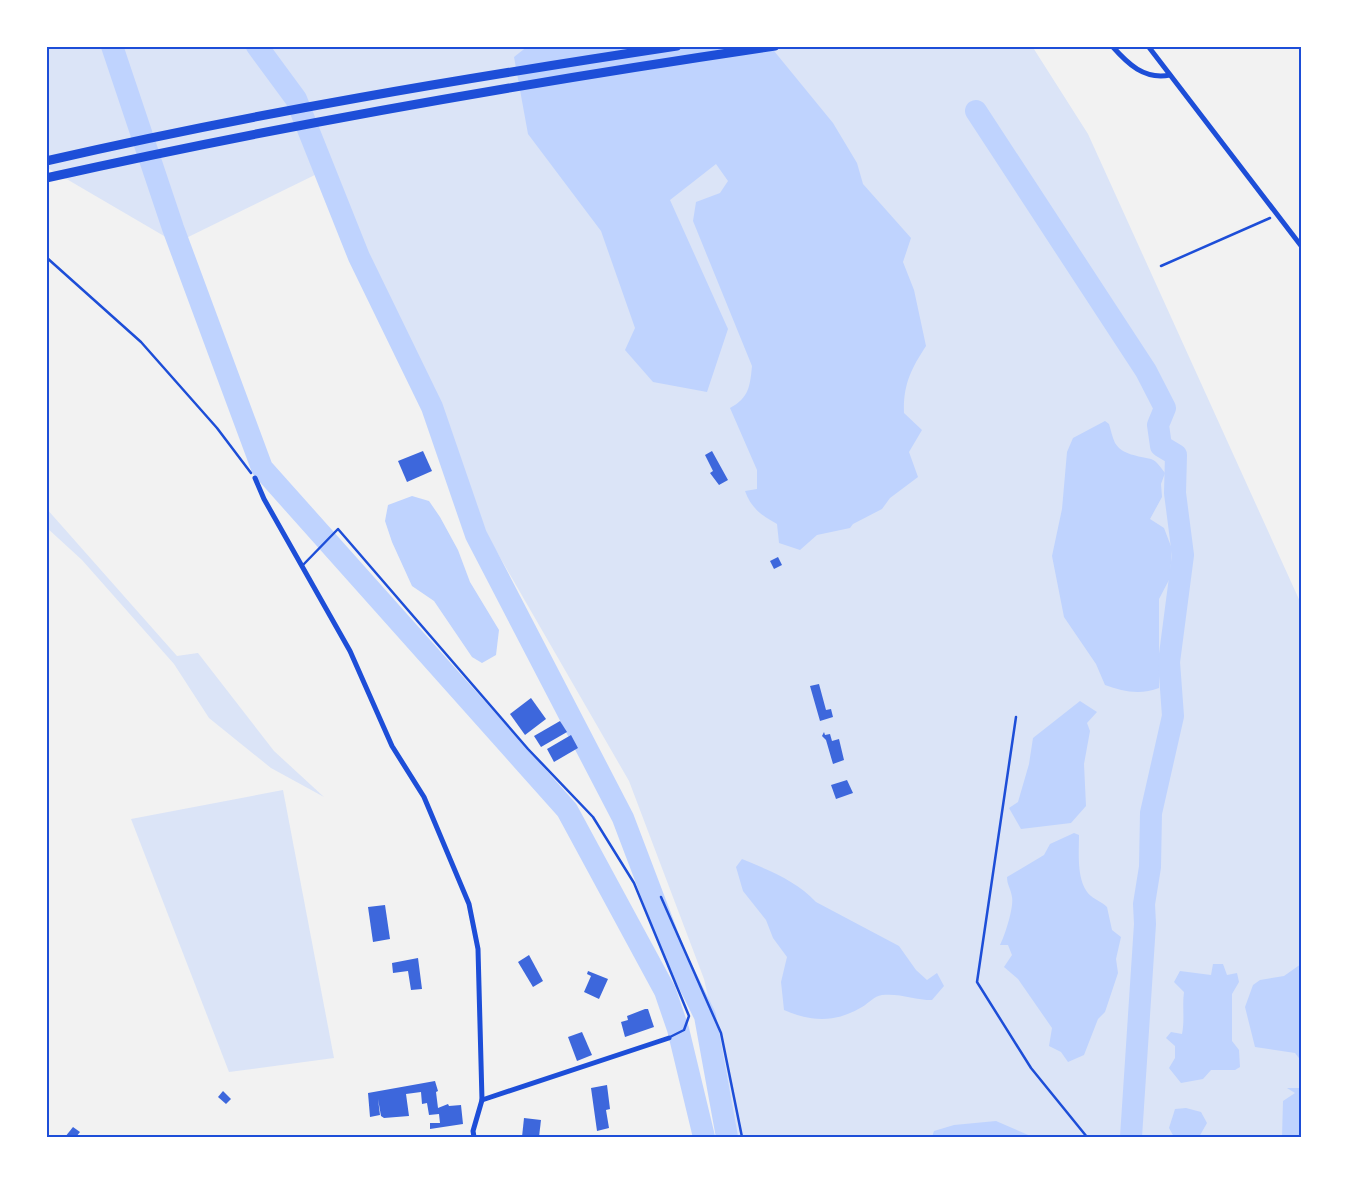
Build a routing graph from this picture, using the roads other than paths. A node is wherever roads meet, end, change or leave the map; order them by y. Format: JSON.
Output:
{"nodes":[{"id":1,"x":677,"y":46,"type":"edge"},
{"id":2,"x":775,"y":46,"type":"edge"},
{"id":3,"x":1112,"y":46,"type":"edge"},
{"id":4,"x":1148,"y":46,"type":"edge"},
{"id":5,"x":1170,"y":76,"type":"junction"},
{"id":6,"x":46,"y":161,"type":"edge"},
{"id":7,"x":46,"y":178,"type":"edge"},
{"id":8,"x":1302,"y":247,"type":"edge"},
{"id":9,"x":255,"y":478,"type":"road end"},
{"id":10,"x":302,"y":566,"type":"junction"},
{"id":11,"x":669,"y":1038,"type":"joint"},
{"id":12,"x":482,"y":1100,"type":"junction"},
{"id":13,"x":474,"y":1137,"type":"edge"}],
"edges":[{"from":1,"to":6,"type":"highway"},
{"from":2,"to":7,"type":"highway"},
{"from":3,"to":5,"type":"street"},
{"from":4,"to":5,"type":"street"},
{"from":5,"to":8,"type":"street"},
{"from":9,"to":10,"type":"street"},
{"from":10,"to":11,"type":"lane"},
{"from":10,"to":12,"type":"street"},
{"from":11,"to":12,"type":"street"},
{"from":12,"to":13,"type":"street"}]}
